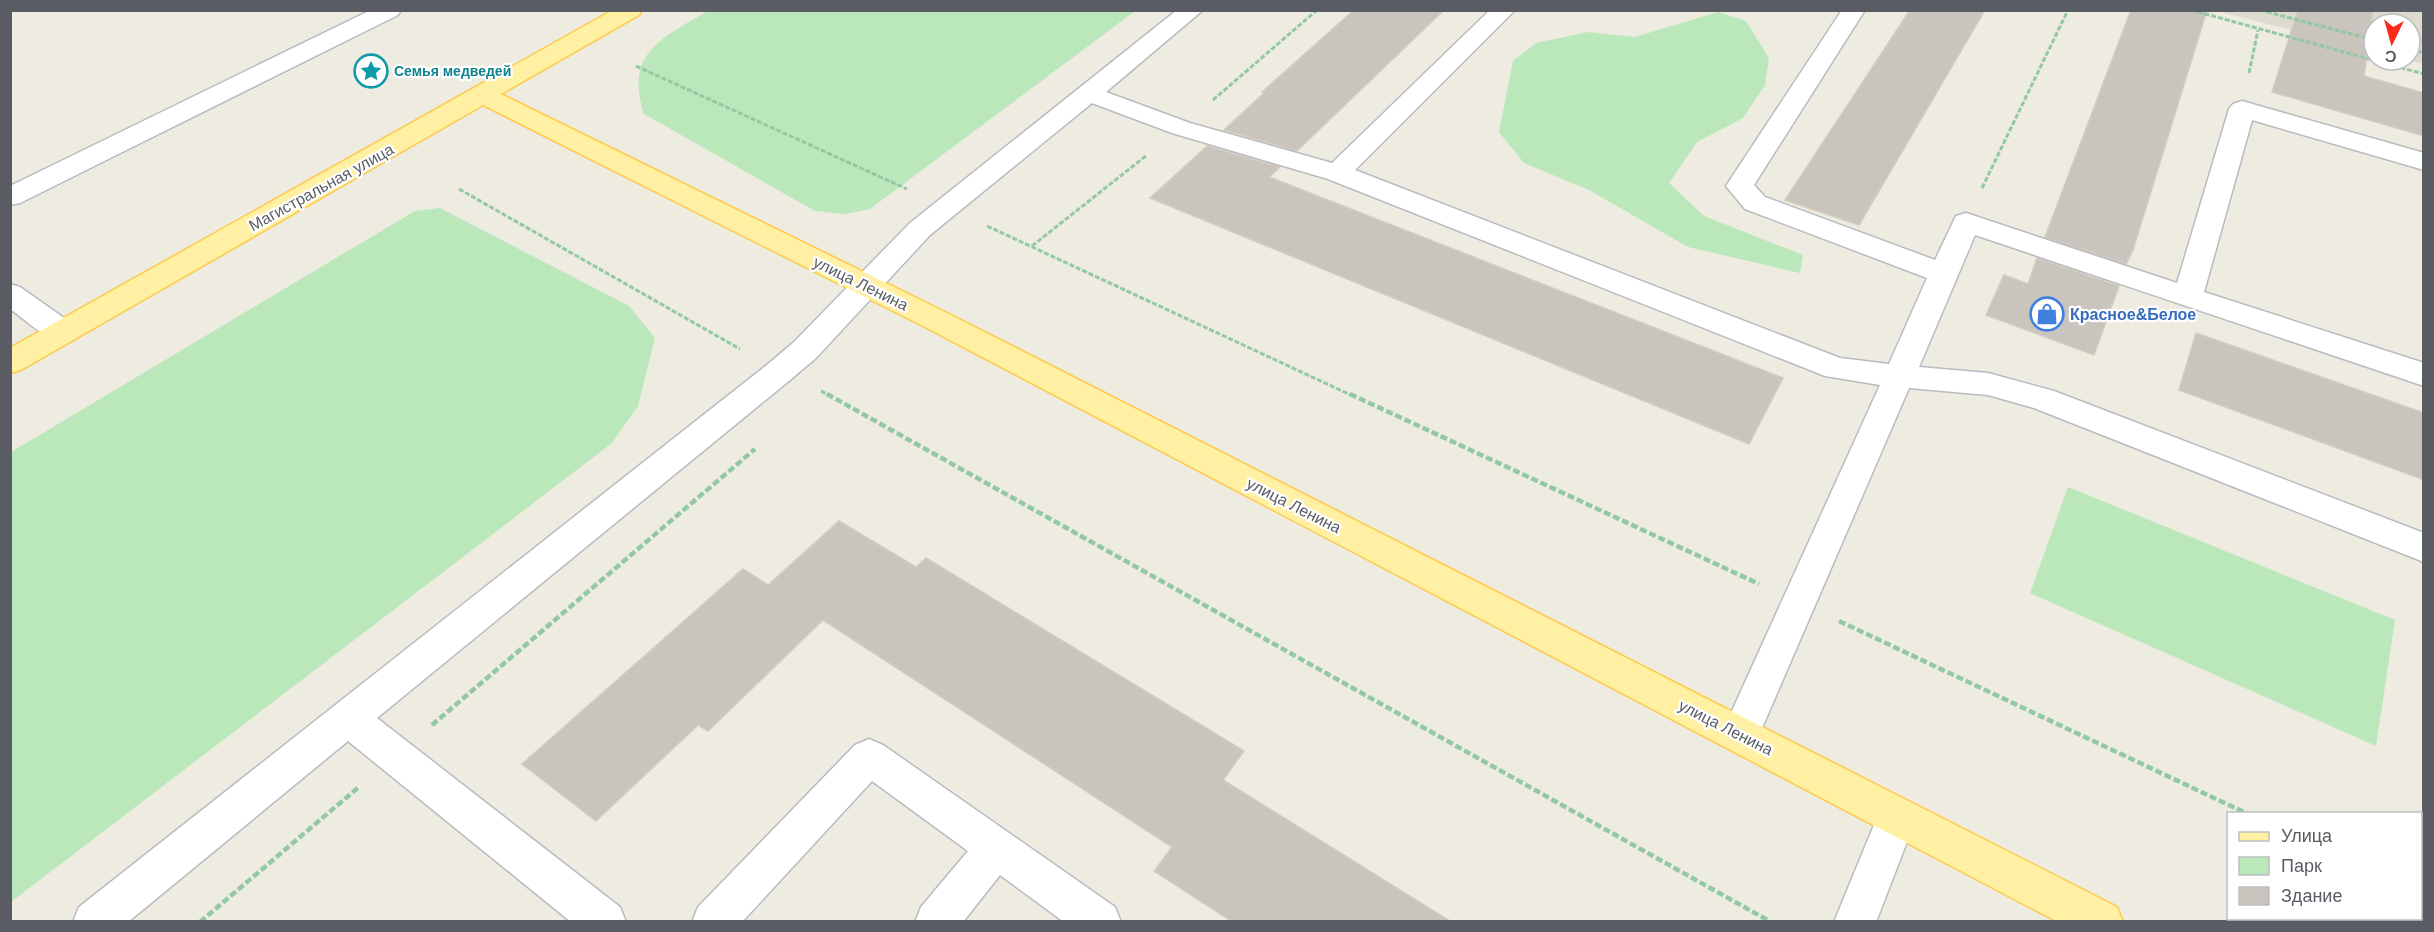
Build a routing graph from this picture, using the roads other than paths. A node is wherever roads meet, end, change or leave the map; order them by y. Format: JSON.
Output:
{"nodes":[{"id":1,"x":390,"y":10,"type":"edge"},
{"id":2,"x":631,"y":10,"type":"edge"},
{"id":3,"x":1192,"y":10,"type":"edge"},
{"id":4,"x":1504,"y":10,"type":"edge"},
{"id":5,"x":1854,"y":10,"type":"edge"},
{"id":6,"x":1087,"y":93,"type":"junction"},
{"id":7,"x":483,"y":95,"type":"junction"},
{"id":8,"x":2424,"y":162,"type":"edge"},
{"id":9,"x":1337,"y":173,"type":"junction"},
{"id":10,"x":10,"y":197,"type":"edge"},
{"id":11,"x":1943,"y":273,"type":"junction"},
{"id":12,"x":866,"y":286,"type":"junction"},
{"id":13,"x":10,"y":294,"type":"edge"},
{"id":14,"x":2188,"y":297,"type":"junction"},
{"id":15,"x":63,"y":332,"type":"junction"},
{"id":16,"x":10,"y":362,"type":"edge"},
{"id":17,"x":2424,"y":375,"type":"edge"},
{"id":18,"x":1899,"y":376,"type":"junction"},
{"id":19,"x":2424,"y":548,"type":"edge"},
{"id":20,"x":348,"y":718,"type":"junction"},
{"id":21,"x":1740,"y":735,"type":"junction"},
{"id":22,"x":1897,"y":816,"type":"junction"},
{"id":23,"x":996,"y":848,"type":"junction"},
{"id":24,"x":94,"y":921,"type":"edge"},
{"id":25,"x":605,"y":921,"type":"edge"},
{"id":26,"x":713,"y":921,"type":"edge"},
{"id":27,"x":936,"y":921,"type":"edge"},
{"id":28,"x":1100,"y":921,"type":"edge"},
{"id":29,"x":1855,"y":921,"type":"edge"},
{"id":30,"x":2102,"y":921,"type":"edge"}],
"edges":[{"from":1,"to":10,"type":"street"},
{"from":2,"to":7,"type":"main road","name":"Магистральная улица"},
{"from":3,"to":6,"type":"street"},
{"from":4,"to":9,"type":"street"},
{"from":5,"to":11,"type":"street"},
{"from":6,"to":9,"type":"street"},
{"from":6,"to":12,"type":"street"},
{"from":7,"to":12,"type":"main road","name":"улица Ленина"},
{"from":7,"to":15,"type":"main road","name":"Магистральная улица"},
{"from":8,"to":14,"type":"street"},
{"from":9,"to":18,"type":"street"},
{"from":11,"to":14,"type":"street"},
{"from":11,"to":18,"type":"street"},
{"from":12,"to":20,"type":"street"},
{"from":12,"to":21,"type":"main road","name":"улица Ленина"},
{"from":13,"to":15,"type":"street"},
{"from":14,"to":17,"type":"street"},
{"from":15,"to":16,"type":"main road","name":"Магистральная улица"},
{"from":18,"to":19,"type":"street"},
{"from":18,"to":21,"type":"street"},
{"from":20,"to":24,"type":"street"},
{"from":20,"to":25,"type":"street"},
{"from":21,"to":22,"type":"main road","name":"улица Ленина"},
{"from":22,"to":29,"type":"street"},
{"from":22,"to":30,"type":"main road","name":"улица Ленина"},
{"from":23,"to":26,"type":"street"},
{"from":23,"to":27,"type":"street"},
{"from":23,"to":28,"type":"street"}]}
